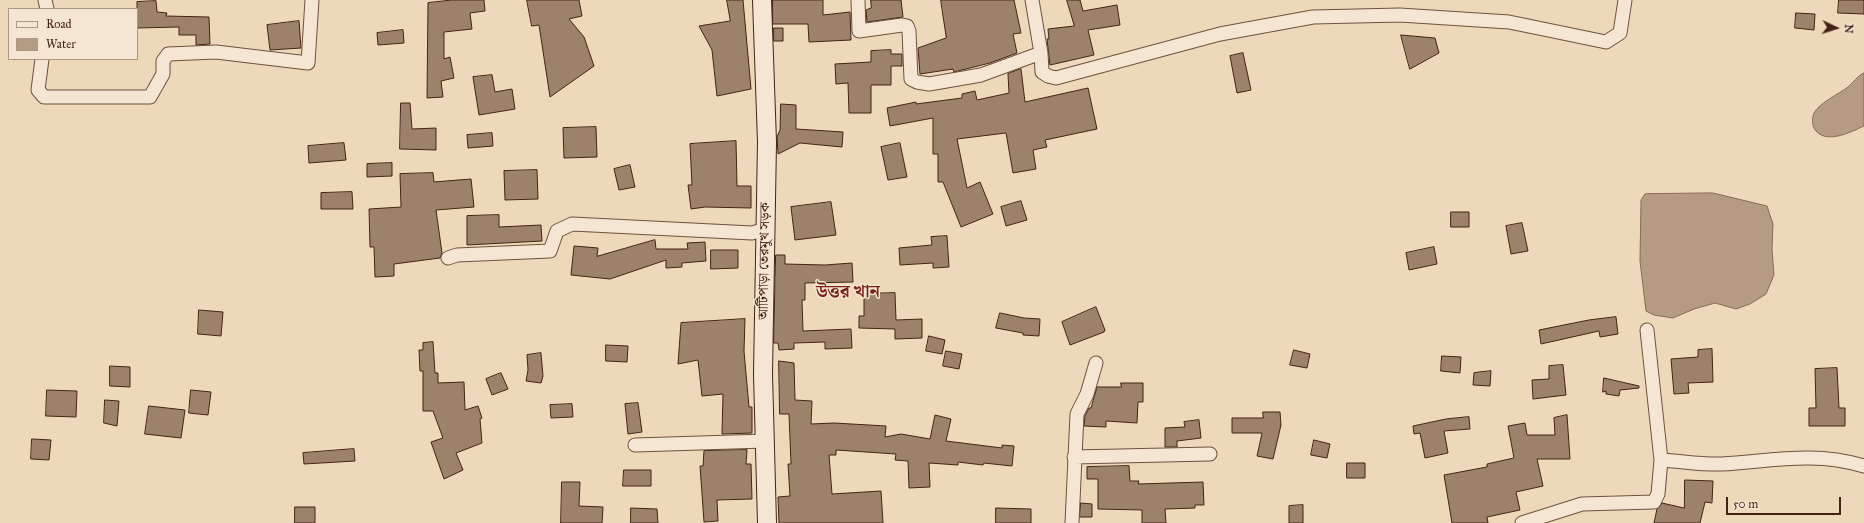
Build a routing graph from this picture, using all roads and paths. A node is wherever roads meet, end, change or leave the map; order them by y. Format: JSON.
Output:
{"nodes":[{"id":1,"x":312,"y":0,"type":"edge"},
{"id":2,"x":762,"y":0,"type":"edge"},
{"id":3,"x":858,"y":0,"type":"edge"},
{"id":4,"x":1032,"y":0,"type":"edge"},
{"id":5,"x":1625,"y":0,"type":"edge"},
{"id":6,"x":1041,"y":53,"type":"junction"},
{"id":7,"x":42,"y":60,"type":"edge"},
{"id":8,"x":766,"y":229,"type":"junction"},
{"id":9,"x":448,"y":258,"type":"dead end"},
{"id":10,"x":1647,"y":330,"type":"dead end"},
{"id":11,"x":1096,"y":363,"type":"dead end"},
{"id":12,"x":765,"y":441,"type":"junction"},
{"id":13,"x":635,"y":445,"type":"dead end"},
{"id":14,"x":1210,"y":454,"type":"dead end"},
{"id":15,"x":1074,"y":457,"type":"junction"},
{"id":16,"x":1661,"y":460,"type":"junction"},
{"id":17,"x":1864,"y":466,"type":"edge"},
{"id":18,"x":767,"y":523,"type":"edge"},
{"id":19,"x":1072,"y":523,"type":"edge"},
{"id":20,"x":1523,"y":523,"type":"edge"}],
"edges":[{"from":1,"to":7,"type":"street"},
{"from":2,"to":8,"type":"main road","name":"আটিপাড়া তেরমুখ সড়ক"},
{"from":3,"to":6,"type":"street"},
{"from":4,"to":6,"type":"street"},
{"from":5,"to":6,"type":"street"},
{"from":8,"to":9,"type":"street"},
{"from":8,"to":12,"type":"main road","name":"আটিপাড়া তেরমুখ সড়ক"},
{"from":10,"to":16,"type":"street"},
{"from":11,"to":15,"type":"street"},
{"from":12,"to":13,"type":"street"},
{"from":12,"to":18,"type":"main road","name":"আটিপাড়া তেরমুখ সড়ক"},
{"from":14,"to":15,"type":"street"},
{"from":15,"to":19,"type":"street"},
{"from":16,"to":17,"type":"street"},
{"from":16,"to":20,"type":"street"}]}
